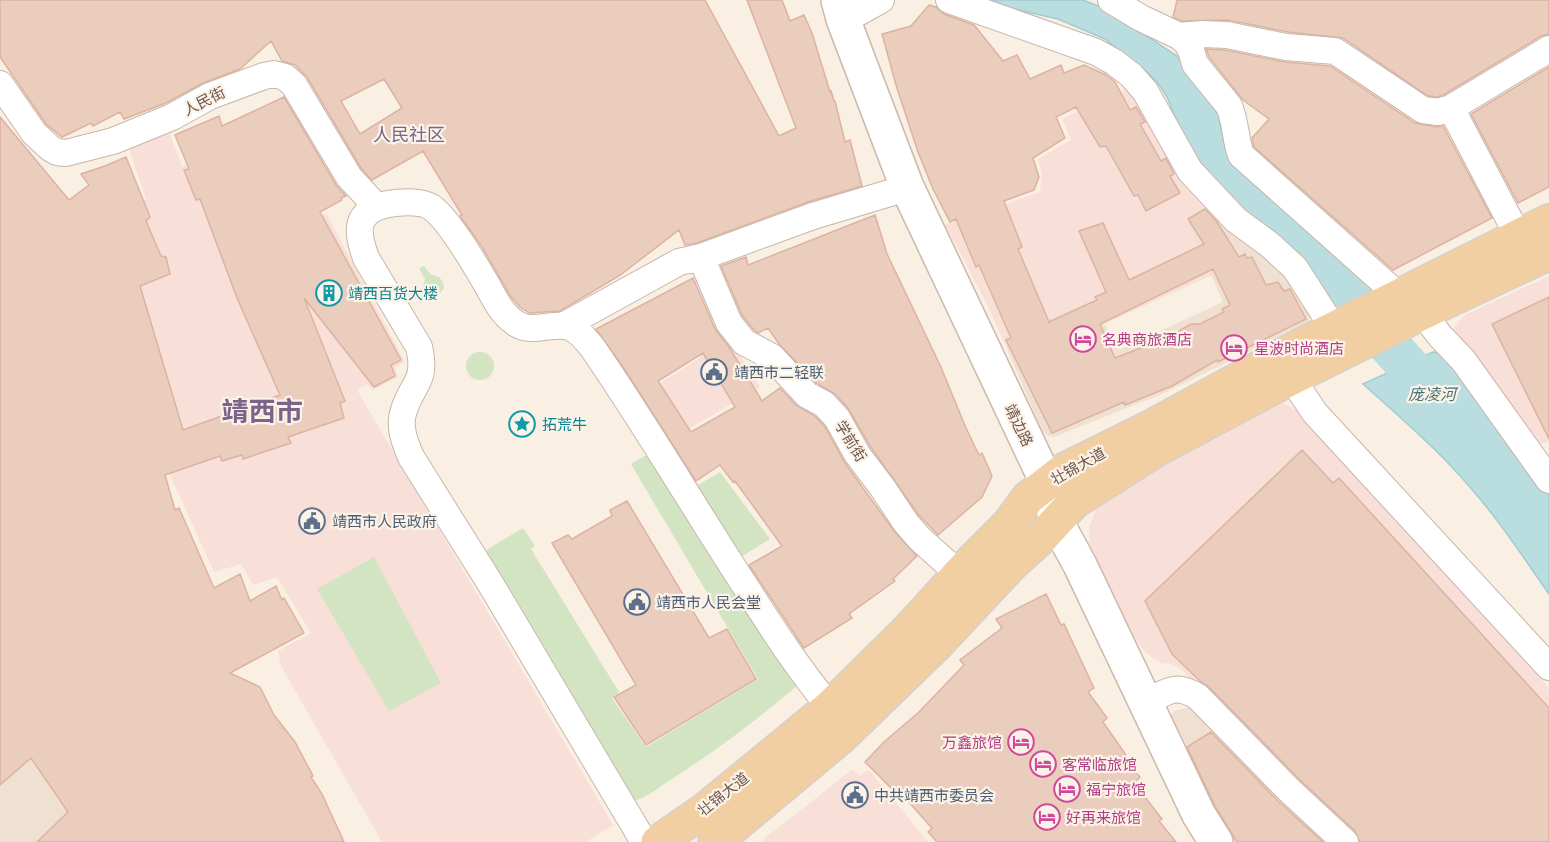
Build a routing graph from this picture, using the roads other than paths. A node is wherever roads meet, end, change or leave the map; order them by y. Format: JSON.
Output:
{"nodes":[{"id":1,"x":881,"y":0,"type":"edge"},
{"id":2,"x":949,"y":0,"type":"edge"},
{"id":3,"x":1111,"y":0,"type":"edge"},
{"id":4,"x":835,"y":6,"type":"edge"},
{"id":5,"x":1179,"y":36,"type":"junction"},
{"id":6,"x":1549,"y":49,"type":"edge"},
{"id":7,"x":0,"y":84,"type":"edge"},
{"id":8,"x":1451,"y":108,"type":"junction"},
{"id":9,"x":893,"y":192,"type":"junction"},
{"id":10,"x":377,"y":207,"type":"junction"},
{"id":11,"x":1549,"y":221,"type":"edge"},
{"id":12,"x":1518,"y":236,"type":"junction"},
{"id":13,"x":1549,"y":253,"type":"edge"},
{"id":14,"x":701,"y":257,"type":"junction"},
{"id":15,"x":1407,"y":297,"type":"junction"},
{"id":16,"x":563,"y":326,"type":"junction"},
{"id":17,"x":1339,"y":331,"type":"junction"},
{"id":18,"x":1296,"y":376,"type":"junction"},
{"id":19,"x":1544,"y":465,"type":"edge"},
{"id":20,"x":1038,"y":490,"type":"junction"},
{"id":21,"x":1050,"y":528,"type":"junction"},
{"id":22,"x":959,"y":574,"type":"junction"},
{"id":23,"x":1549,"y":648,"type":"edge"},
{"id":24,"x":1549,"y":667,"type":"edge"},
{"id":25,"x":1144,"y":702,"type":"junction"},
{"id":26,"x":830,"y":706,"type":"junction"},
{"id":27,"x":645,"y":842,"type":"edge"},
{"id":28,"x":658,"y":842,"type":"edge"},
{"id":29,"x":715,"y":842,"type":"edge"},
{"id":30,"x":1196,"y":842,"type":"edge"},
{"id":31,"x":1216,"y":842,"type":"edge"},
{"id":32,"x":1345,"y":842,"type":"edge"}],
"edges":[{"from":1,"to":4,"type":"street"},
{"from":2,"to":17,"type":"street"},
{"from":3,"to":5,"type":"street"},
{"from":4,"to":9,"type":"main road","name":"靖边路"},
{"from":4,"to":20,"type":"main road","name":"靖边路"},
{"from":5,"to":8,"type":"street"},
{"from":5,"to":15,"type":"street"},
{"from":6,"to":8,"type":"street"},
{"from":7,"to":10,"type":"street","name":"人民街"},
{"from":8,"to":12,"type":"street"},
{"from":9,"to":14,"type":"street"},
{"from":9,"to":20,"type":"main road","name":"靖边路"},
{"from":10,"to":16,"type":"street"},
{"from":10,"to":27,"type":"street"},
{"from":11,"to":12,"type":"main road","name":"壮锦大道"},
{"from":12,"to":15,"type":"main road","name":"壮锦大道"},
{"from":13,"to":15,"type":"main road","name":"壮锦大道"},
{"from":14,"to":16,"type":"street"},
{"from":14,"to":22,"type":"street","name":"学前街"},
{"from":15,"to":17,"type":"main road","name":"壮锦大道"},
{"from":15,"to":19,"type":"street"},
{"from":16,"to":26,"type":"street"},
{"from":17,"to":18,"type":"main road","name":"壮锦大道"},
{"from":17,"to":20,"type":"main road","name":"壮锦大道"},
{"from":18,"to":21,"type":"main road","name":"壮锦大道"},
{"from":18,"to":23,"type":"street"},
{"from":18,"to":24,"type":"street"},
{"from":20,"to":21,"type":"main road","name":"靖边路"},
{"from":20,"to":22,"type":"main road","name":"壮锦大道"},
{"from":21,"to":25,"type":"main road","name":"靖边路"},
{"from":21,"to":29,"type":"main road","name":"壮锦大道"},
{"from":21,"to":30,"type":"main road","name":"靖边路"},
{"from":22,"to":26,"type":"main road","name":"壮锦大道"},
{"from":25,"to":31,"type":"main road","name":"靖边路"},
{"from":25,"to":32,"type":"street"},
{"from":26,"to":28,"type":"main road","name":"壮锦大道"}]}
